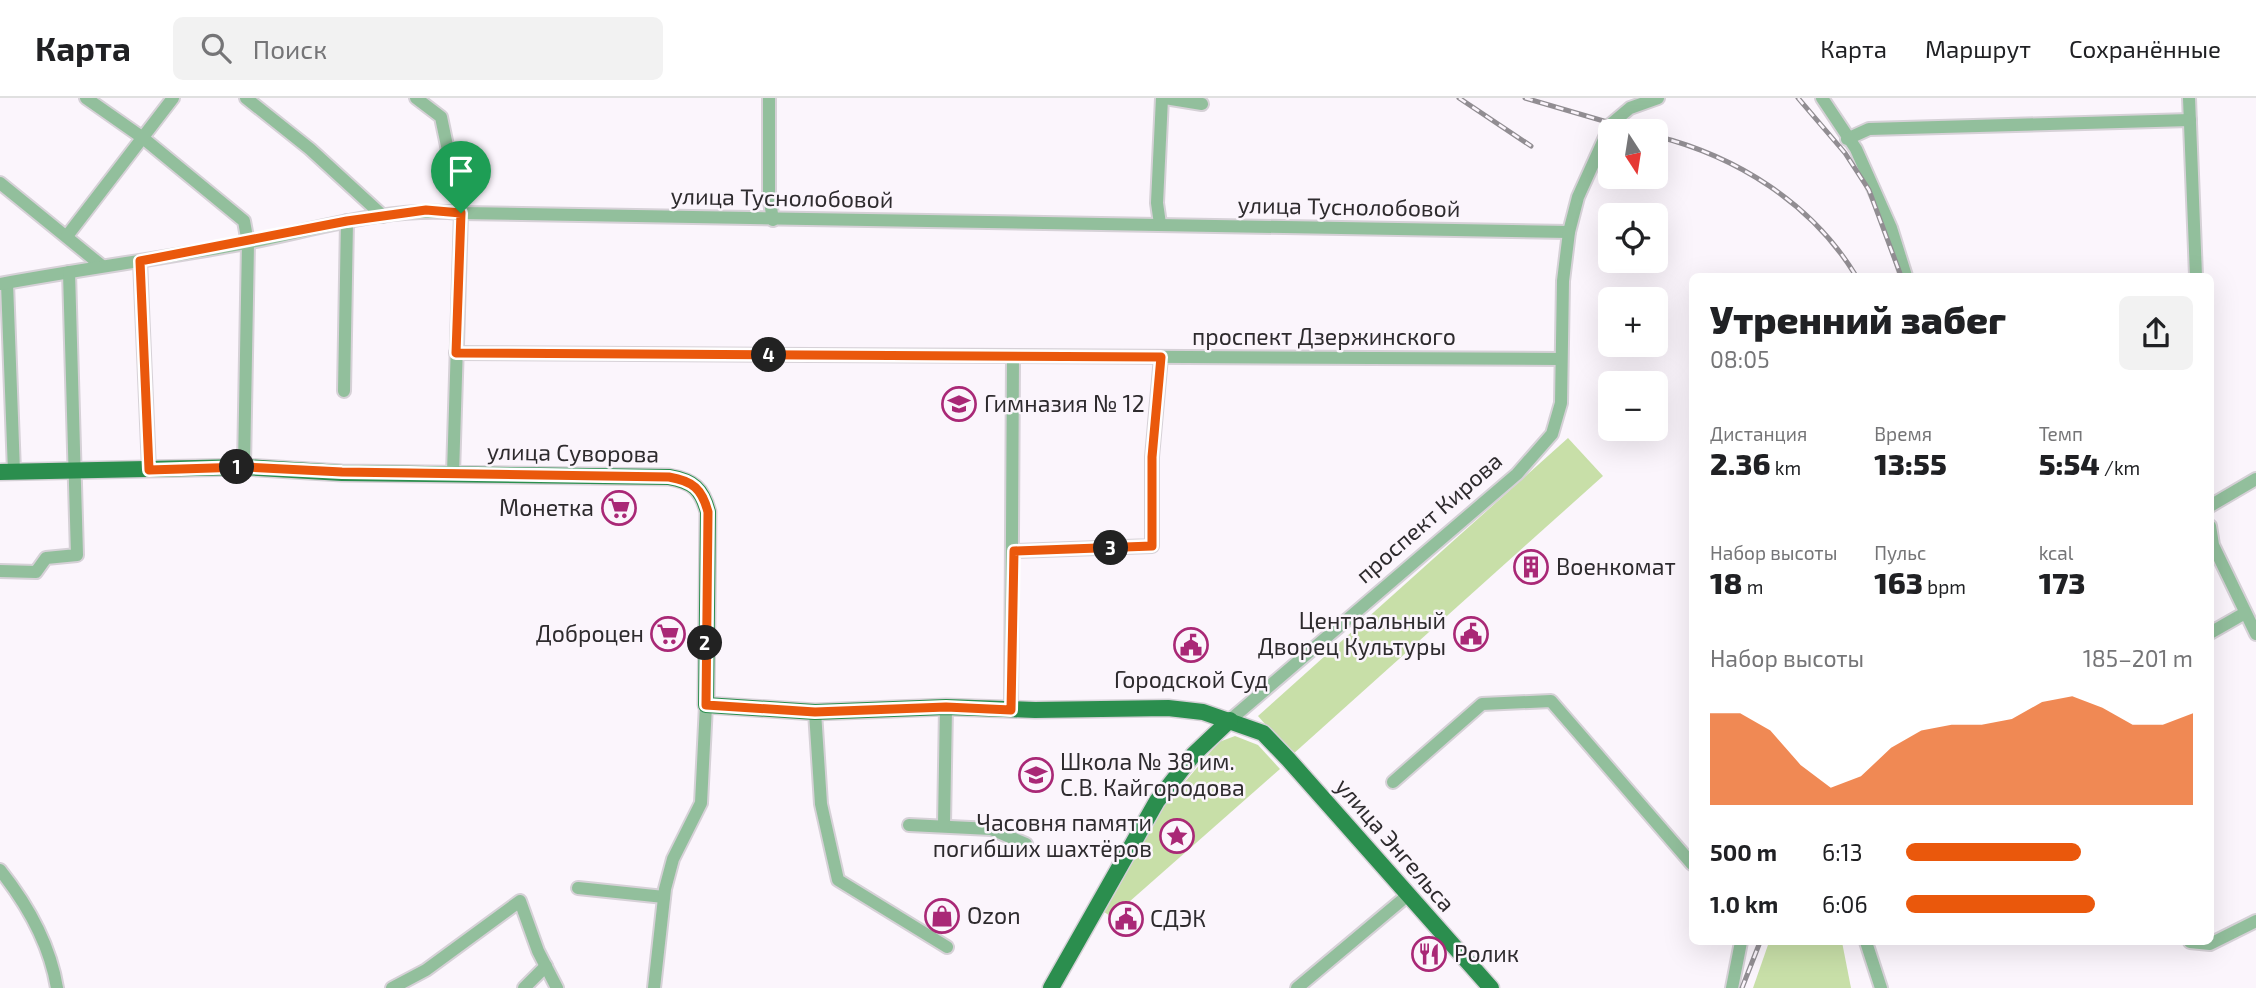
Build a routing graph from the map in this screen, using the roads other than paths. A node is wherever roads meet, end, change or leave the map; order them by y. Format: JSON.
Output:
{"nodes":[{"id":1,"x":86,"y":98,"type":"edge"},
{"id":2,"x":173,"y":98,"type":"edge"},
{"id":3,"x":246,"y":98,"type":"edge"},
{"id":4,"x":416,"y":98,"type":"edge"},
{"id":5,"x":769,"y":98,"type":"edge"},
{"id":6,"x":1164,"y":98,"type":"edge"},
{"id":7,"x":1658,"y":98,"type":"edge"},
{"id":8,"x":1822,"y":98,"type":"edge"},
{"id":9,"x":2189,"y":98,"type":"edge"},
{"id":10,"x":1202,"y":104,"type":"dead end"},
{"id":11,"x":2190,"y":120,"type":"junction"},
{"id":12,"x":143,"y":138,"type":"junction"},
{"id":13,"x":1847,"y":139,"type":"junction"},
{"id":14,"x":0,"y":183,"type":"edge"},
{"id":15,"x":461,"y":213,"type":"junction"},
{"id":16,"x":383,"y":216,"type":"junction"},
{"id":17,"x":773,"y":220,"type":"junction"},
{"id":18,"x":347,"y":221,"type":"junction"},
{"id":19,"x":1160,"y":224,"type":"junction"},
{"id":20,"x":1569,"y":232,"type":"junction"},
{"id":21,"x":68,"y":236,"type":"junction"},
{"id":22,"x":247,"y":243,"type":"junction"},
{"id":23,"x":140,"y":261,"type":"junction"},
{"id":24,"x":102,"y":266,"type":"junction"},
{"id":25,"x":69,"y":272,"type":"junction"},
{"id":26,"x":1905,"y":273,"type":"edge"},
{"id":27,"x":2196,"y":273,"type":"edge"},
{"id":28,"x":4,"y":284,"type":"edge"},
{"id":29,"x":456,"y":353,"type":"junction"},
{"id":30,"x":1013,"y":356,"type":"junction"},
{"id":31,"x":1161,"y":357,"type":"junction"},
{"id":32,"x":1561,"y":359,"type":"junction"},
{"id":33,"x":344,"y":391,"type":"dead end"},
{"id":34,"x":244,"y":467,"type":"junction"},
{"id":35,"x":149,"y":470,"type":"junction"},
{"id":36,"x":74,"y":471,"type":"junction"},
{"id":37,"x":7,"y":472,"type":"edge"},
{"id":38,"x":453,"y":474,"type":"junction"},
{"id":39,"x":2256,"y":479,"type":"edge"},
{"id":40,"x":2214,"y":504,"type":"edge"},
{"id":41,"x":2214,"y":547,"type":"edge"},
{"id":42,"x":1014,"y":551,"type":"junction"},
{"id":43,"x":0,"y":571,"type":"edge"},
{"id":44,"x":2245,"y":613,"type":"junction"},
{"id":45,"x":2214,"y":631,"type":"edge"},
{"id":46,"x":2256,"y":634,"type":"edge"},
{"id":47,"x":706,"y":705,"type":"junction"},
{"id":48,"x":946,"y":707,"type":"junction"},
{"id":49,"x":1011,"y":710,"type":"junction"},
{"id":50,"x":815,"y":712,"type":"junction"},
{"id":51,"x":1230,"y":720,"type":"junction"},
{"id":52,"x":1393,"y":782,"type":"dead end"},
{"id":53,"x":909,"y":825,"type":"dead end"},
{"id":54,"x":944,"y":825,"type":"junction"},
{"id":55,"x":1026,"y":844,"type":"dead end"},
{"id":56,"x":1689,"y":861,"type":"edge"},
{"id":57,"x":0,"y":870,"type":"edge"},
{"id":58,"x":578,"y":888,"type":"dead end"},
{"id":59,"x":1408,"y":895,"type":"junction"},
{"id":60,"x":664,"y":897,"type":"junction"},
{"id":61,"x":2256,"y":920,"type":"edge"},
{"id":62,"x":2214,"y":942,"type":"edge"},
{"id":63,"x":1740,"y":945,"type":"edge"},
{"id":64,"x":1867,"y":945,"type":"edge"},
{"id":65,"x":947,"y":947,"type":"dead end"},
{"id":66,"x":546,"y":966,"type":"junction"},
{"id":67,"x":57,"y":988,"type":"edge"},
{"id":68,"x":391,"y":988,"type":"edge"},
{"id":69,"x":524,"y":988,"type":"edge"},
{"id":70,"x":557,"y":988,"type":"edge"},
{"id":71,"x":654,"y":988,"type":"edge"},
{"id":72,"x":1051,"y":988,"type":"edge"},
{"id":73,"x":1297,"y":988,"type":"edge"},
{"id":74,"x":1491,"y":988,"type":"edge"},
{"id":75,"x":1732,"y":988,"type":"edge"},
{"id":76,"x":1881,"y":988,"type":"edge"}],
"edges":[{"from":1,"to":12,"type":"street"},
{"from":2,"to":12,"type":"street"},
{"from":3,"to":16,"type":"street"},
{"from":4,"to":15,"type":"street"},
{"from":5,"to":17,"type":"street"},
{"from":6,"to":10,"type":"street"},
{"from":6,"to":19,"type":"street"},
{"from":7,"to":20,"type":"street","name":"проспект Кирова"},
{"from":8,"to":13,"type":"street"},
{"from":9,"to":11,"type":"street"},
{"from":11,"to":13,"type":"street"},
{"from":11,"to":27,"type":"street"},
{"from":12,"to":21,"type":"street"},
{"from":12,"to":22,"type":"street"},
{"from":13,"to":26,"type":"street"},
{"from":14,"to":21,"type":"street"},
{"from":15,"to":16,"type":"street","name":"улица Туснолобовой"},
{"from":15,"to":17,"type":"street","name":"улица Туснолобовой"},
{"from":15,"to":29,"type":"street"},
{"from":16,"to":18,"type":"street","name":"улица Туснолобовой"},
{"from":17,"to":19,"type":"street","name":"улица Туснолобовой"},
{"from":18,"to":22,"type":"street","name":"улица Туснолобовой"},
{"from":18,"to":33,"type":"street"},
{"from":19,"to":20,"type":"street","name":"улица Туснолобовой"},
{"from":20,"to":32,"type":"street","name":"проспект Кирова"},
{"from":21,"to":24,"type":"street"},
{"from":22,"to":23,"type":"street","name":"улица Туснолобовой"},
{"from":22,"to":34,"type":"street"},
{"from":23,"to":24,"type":"street","name":"улица Туснолобовой"},
{"from":23,"to":35,"type":"street"},
{"from":24,"to":25,"type":"street","name":"улица Туснолобовой"},
{"from":25,"to":28,"type":"street","name":"улица Туснолобовой"},
{"from":25,"to":36,"type":"street"},
{"from":28,"to":37,"type":"street"},
{"from":29,"to":30,"type":"street","name":"проспект Дзержинского"},
{"from":29,"to":38,"type":"street"},
{"from":30,"to":31,"type":"street","name":"проспект Дзержинского"},
{"from":30,"to":42,"type":"street"},
{"from":31,"to":32,"type":"street","name":"проспект Дзержинского"},
{"from":31,"to":42,"type":"street"},
{"from":32,"to":51,"type":"street","name":"проспект Кирова"},
{"from":34,"to":35,"type":"main road","name":"улица Суворова"},
{"from":34,"to":38,"type":"main road","name":"улица Суворова"},
{"from":35,"to":36,"type":"main road","name":"улица Суворова"},
{"from":36,"to":37,"type":"main road","name":"улица Суворова"},
{"from":36,"to":43,"type":"street"},
{"from":38,"to":47,"type":"main road","name":"улица Суворова"},
{"from":39,"to":40,"type":"street"},
{"from":41,"to":44,"type":"street"},
{"from":42,"to":49,"type":"street"},
{"from":44,"to":45,"type":"street"},
{"from":44,"to":46,"type":"street"},
{"from":47,"to":50,"type":"main road"},
{"from":47,"to":60,"type":"street"},
{"from":48,"to":49,"type":"main road"},
{"from":48,"to":50,"type":"main road"},
{"from":48,"to":54,"type":"street"},
{"from":49,"to":51,"type":"main road"},
{"from":50,"to":65,"type":"street"},
{"from":51,"to":59,"type":"main road","name":"улица Энгельса"},
{"from":51,"to":72,"type":"main road","name":"проспект Кирова"},
{"from":52,"to":56,"type":"street"},
{"from":53,"to":54,"type":"street"},
{"from":54,"to":55,"type":"street"},
{"from":57,"to":67,"type":"street"},
{"from":58,"to":60,"type":"street"},
{"from":59,"to":73,"type":"street"},
{"from":59,"to":74,"type":"main road","name":"улица Энгельса"},
{"from":60,"to":71,"type":"street"},
{"from":61,"to":62,"type":"street"},
{"from":63,"to":75,"type":"street"},
{"from":64,"to":76,"type":"street"},
{"from":66,"to":68,"type":"street"},
{"from":66,"to":69,"type":"street"},
{"from":66,"to":70,"type":"street"}]}
